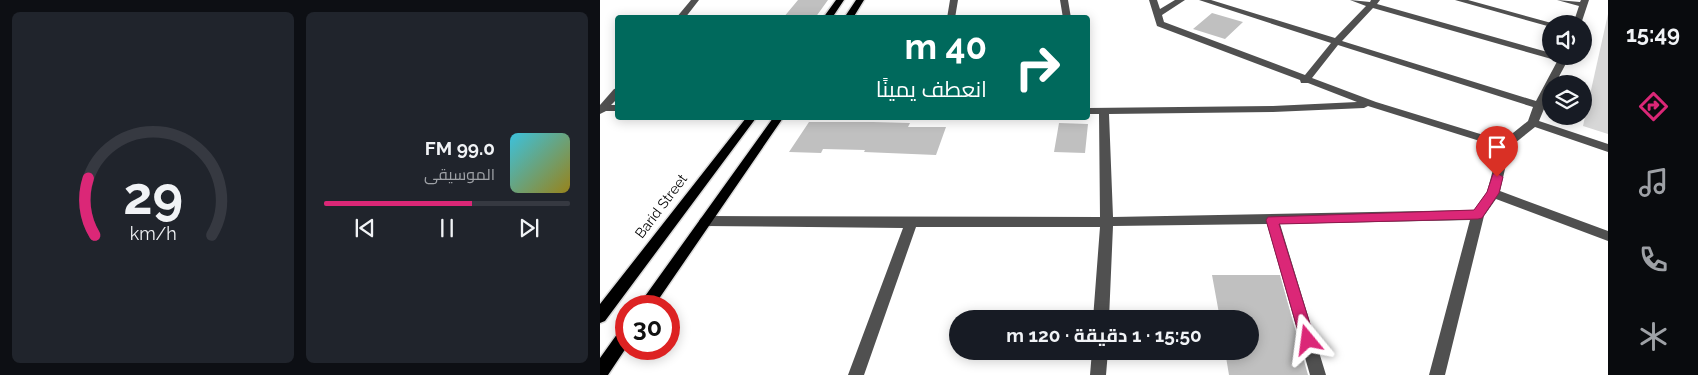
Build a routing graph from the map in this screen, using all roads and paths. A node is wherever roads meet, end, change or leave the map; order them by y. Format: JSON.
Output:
{"nodes":[{"id":1,"x":695,"y":0,"type":"edge"},
{"id":2,"x":840,"y":0,"type":"edge"},
{"id":3,"x":860,"y":0,"type":"edge"},
{"id":4,"x":954,"y":0,"type":"edge"},
{"id":5,"x":1064,"y":0,"type":"edge"},
{"id":6,"x":1153,"y":0,"type":"edge"},
{"id":7,"x":1181,"y":0,"type":"edge"},
{"id":8,"x":1203,"y":0,"type":"edge"},
{"id":9,"x":1354,"y":0,"type":"edge"},
{"id":10,"x":1459,"y":0,"type":"edge"},
{"id":11,"x":1561,"y":0,"type":"edge"},
{"id":12,"x":1373,"y":2,"type":"edge"},
{"id":13,"x":1584,"y":3,"type":"edge"},
{"id":14,"x":1157,"y":14,"type":"junction"},
{"id":15,"x":682,"y":15,"type":"edge"},
{"id":16,"x":829,"y":15,"type":"edge"},
{"id":17,"x":850,"y":15,"type":"edge"},
{"id":18,"x":952,"y":15,"type":"edge"},
{"id":19,"x":1066,"y":15,"type":"edge"},
{"id":20,"x":1580,"y":15,"type":"edge"},
{"id":21,"x":1542,"y":22,"type":"edge"},
{"id":22,"x":1336,"y":42,"type":"junction"},
{"id":23,"x":1542,"y":53,"type":"edge"},
{"id":24,"x":1560,"y":65,"type":"edge"},
{"id":25,"x":1306,"y":81,"type":"junction"},
{"id":26,"x":615,"y":94,"type":"edge"},
{"id":27,"x":1372,"y":104,"type":"junction"},
{"id":28,"x":1539,"y":105,"type":"junction"},
{"id":29,"x":615,"y":108,"type":"edge"},
{"id":30,"x":601,"y":109,"type":"edge"},
{"id":31,"x":1104,"y":110,"type":"junction"},
{"id":32,"x":1090,"y":111,"type":"edge"},
{"id":33,"x":749,"y":120,"type":"edge"},
{"id":34,"x":777,"y":120,"type":"edge"},
{"id":35,"x":1534,"y":123,"type":"junction"},
{"id":36,"x":1506,"y":145,"type":"junction"},
{"id":37,"x":1608,"y":148,"type":"edge"},
{"id":38,"x":1493,"y":193,"type":"junction"},
{"id":39,"x":1478,"y":215,"type":"junction"},
{"id":40,"x":1107,"y":220,"type":"junction"},
{"id":41,"x":1272,"y":220,"type":"junction"},
{"id":42,"x":706,"y":221,"type":"junction"},
{"id":43,"x":910,"y":224,"type":"junction"},
{"id":44,"x":1608,"y":236,"type":"edge"},
{"id":45,"x":654,"y":295,"type":"edge"},
{"id":46,"x":1102,"y":310,"type":"edge"},
{"id":47,"x":600,"y":316,"type":"edge"},
{"id":48,"x":615,"y":351,"type":"edge"},
{"id":49,"x":1099,"y":360,"type":"edge"},
{"id":50,"x":600,"y":372,"type":"edge"},
{"id":51,"x":856,"y":375,"type":"edge"},
{"id":52,"x":1098,"y":375,"type":"edge"},
{"id":53,"x":1318,"y":375,"type":"edge"},
{"id":54,"x":1437,"y":375,"type":"edge"}],
"edges":[{"from":1,"to":15,"type":"street"},
{"from":2,"to":16,"type":"main road"},
{"from":3,"to":17,"type":"main road"},
{"from":4,"to":18,"type":"street"},
{"from":5,"to":19,"type":"street"},
{"from":6,"to":14,"type":"street"},
{"from":7,"to":14,"type":"street"},
{"from":8,"to":22,"type":"street"},
{"from":9,"to":12,"type":"street"},
{"from":10,"to":21,"type":"street"},
{"from":11,"to":13,"type":"street"},
{"from":12,"to":22,"type":"street"},
{"from":12,"to":23,"type":"street"},
{"from":13,"to":20,"type":"street"},
{"from":14,"to":25,"type":"street"},
{"from":22,"to":25,"type":"street"},
{"from":22,"to":28,"type":"street"},
{"from":24,"to":28,"type":"street"},
{"from":25,"to":27,"type":"street"},
{"from":26,"to":30,"type":"street"},
{"from":27,"to":31,"type":"street"},
{"from":27,"to":36,"type":"street"},
{"from":28,"to":35,"type":"street"},
{"from":29,"to":30,"type":"street"},
{"from":31,"to":32,"type":"street"},
{"from":31,"to":40,"type":"street"},
{"from":33,"to":47,"type":"main road","name":"Barid Street"},
{"from":34,"to":42,"type":"main road"},
{"from":35,"to":36,"type":"street"},
{"from":35,"to":37,"type":"street"},
{"from":36,"to":38,"type":"street"},
{"from":38,"to":39,"type":"street"},
{"from":38,"to":44,"type":"street"},
{"from":39,"to":41,"type":"street"},
{"from":39,"to":54,"type":"street"},
{"from":40,"to":41,"type":"street"},
{"from":40,"to":43,"type":"street"},
{"from":40,"to":46,"type":"street"},
{"from":41,"to":53,"type":"street"},
{"from":42,"to":43,"type":"street"},
{"from":42,"to":45,"type":"main road"},
{"from":43,"to":51,"type":"street"},
{"from":48,"to":50,"type":"main road"},
{"from":49,"to":52,"type":"street"}]}
